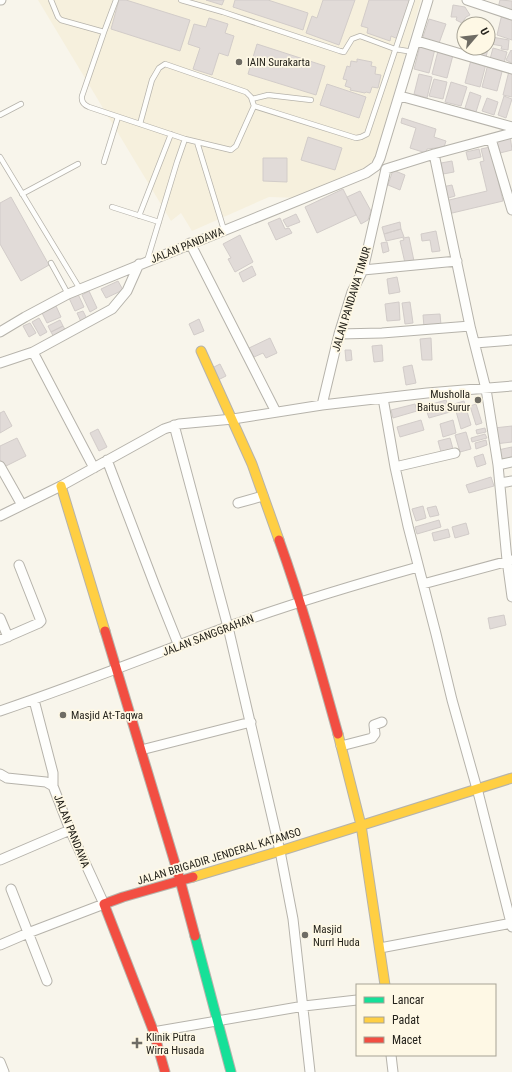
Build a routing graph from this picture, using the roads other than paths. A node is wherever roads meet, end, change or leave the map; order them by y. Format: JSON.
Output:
{"nodes":[{"id":1,"x":51,"y":0,"type":"edge"},
{"id":2,"x":116,"y":0,"type":"edge"},
{"id":3,"x":181,"y":0,"type":"edge"},
{"id":4,"x":412,"y":0,"type":"edge"},
{"id":5,"x":428,"y":0,"type":"edge"},
{"id":6,"x":467,"y":0,"type":"edge"},
{"id":7,"x":512,"y":15,"type":"edge"},
{"id":8,"x":104,"y":32,"type":"junction"},
{"id":9,"x":417,"y":41,"type":"junction"},
{"id":10,"x":396,"y":49,"type":"junction"},
{"id":11,"x":413,"y":52,"type":"junction"},
{"id":12,"x":512,"y":69,"type":"edge"},
{"id":13,"x":400,"y":96,"type":"junction"},
{"id":14,"x":252,"y":99,"type":"junction"},
{"id":15,"x":310,"y":100,"type":"dead end"},
{"id":16,"x":21,"y":104,"type":"dead end"},
{"id":17,"x":254,"y":106,"type":"junction"},
{"id":18,"x":0,"y":115,"type":"edge"},
{"id":19,"x":118,"y":117,"type":"junction"},
{"id":20,"x":140,"y":124,"type":"junction"},
{"id":21,"x":512,"y":127,"type":"edge"},
{"id":22,"x":512,"y":133,"type":"edge"},
{"id":23,"x":171,"y":134,"type":"junction"},
{"id":24,"x":185,"y":139,"type":"junction"},
{"id":25,"x":490,"y":139,"type":"junction"},
{"id":26,"x":197,"y":142,"type":"junction"},
{"id":27,"x":434,"y":154,"type":"junction"},
{"id":28,"x":0,"y":157,"type":"edge"},
{"id":29,"x":104,"y":162,"type":"dead end"},
{"id":30,"x":78,"y":164,"type":"dead end"},
{"id":31,"x":377,"y":165,"type":"junction"},
{"id":32,"x":386,"y":169,"type":"junction"},
{"id":33,"x":22,"y":194,"type":"junction"},
{"id":34,"x":112,"y":207,"type":"dead end"},
{"id":35,"x":512,"y":210,"type":"edge"},
{"id":36,"x":139,"y":216,"type":"junction"},
{"id":37,"x":159,"y":222,"type":"junction"},
{"id":38,"x":224,"y":230,"type":"junction"},
{"id":39,"x":190,"y":243,"type":"junction"},
{"id":40,"x":457,"y":261,"type":"junction"},
{"id":41,"x":143,"y":262,"type":"junction"},
{"id":42,"x":51,"y":263,"type":"dead end"},
{"id":43,"x":363,"y":270,"type":"junction"},
{"id":44,"x":80,"y":289,"type":"junction"},
{"id":45,"x":68,"y":294,"type":"junction"},
{"id":46,"x":470,"y":326,"type":"junction"},
{"id":47,"x":0,"y":332,"type":"edge"},
{"id":48,"x":339,"y":334,"type":"junction"},
{"id":49,"x":512,"y":340,"type":"edge"},
{"id":50,"x":475,"y":343,"type":"junction"},
{"id":51,"x":201,"y":350,"type":"dead end"},
{"id":52,"x":33,"y":352,"type":"junction"},
{"id":53,"x":0,"y":363,"type":"edge"},
{"id":54,"x":512,"y":386,"type":"edge"},
{"id":55,"x":486,"y":389,"type":"junction"},
{"id":56,"x":383,"y":398,"type":"junction"},
{"id":57,"x":322,"y":405,"type":"junction"},
{"id":58,"x":276,"y":412,"type":"junction"},
{"id":59,"x":233,"y":419,"type":"junction"},
{"id":60,"x":174,"y":425,"type":"junction"},
{"id":61,"x":455,"y":453,"type":"dead end"},
{"id":62,"x":107,"y":460,"type":"junction"},
{"id":63,"x":512,"y":462,"type":"edge"},
{"id":64,"x":498,"y":464,"type":"junction"},
{"id":65,"x":0,"y":466,"type":"edge"},
{"id":66,"x":395,"y":467,"type":"junction"},
{"id":67,"x":94,"y":468,"type":"junction"},
{"id":68,"x":512,"y":481,"type":"edge"},
{"id":69,"x":500,"y":483,"type":"junction"},
{"id":70,"x":61,"y":486,"type":"junction"},
{"id":71,"x":264,"y":496,"type":"junction"},
{"id":72,"x":238,"y":503,"type":"dead end"},
{"id":73,"x":22,"y":505,"type":"junction"},
{"id":74,"x":0,"y":516,"type":"edge"},
{"id":75,"x":509,"y":560,"type":"edge"},
{"id":76,"x":19,"y":565,"type":"dead end"},
{"id":77,"x":418,"y":567,"type":"junction"},
{"id":78,"x":423,"y":584,"type":"junction"},
{"id":79,"x":512,"y":597,"type":"edge"},
{"id":80,"x":300,"y":602,"type":"junction"},
{"id":81,"x":0,"y":618,"type":"edge"},
{"id":82,"x":228,"y":627,"type":"junction"},
{"id":83,"x":4,"y":638,"type":"edge"},
{"id":84,"x":179,"y":646,"type":"junction"},
{"id":85,"x":116,"y":670,"type":"junction"},
{"id":86,"x":34,"y":700,"type":"junction"},
{"id":87,"x":0,"y":711,"type":"edge"},
{"id":88,"x":250,"y":722,"type":"junction"},
{"id":89,"x":382,"y":722,"type":"dead end"},
{"id":90,"x":341,"y":746,"type":"junction"},
{"id":91,"x":141,"y":750,"type":"junction"},
{"id":92,"x":2,"y":777,"type":"edge"},
{"id":93,"x":512,"y":778,"type":"edge"},
{"id":94,"x":53,"y":786,"type":"junction"},
{"id":95,"x":477,"y":788,"type":"junction"},
{"id":96,"x":361,"y":825,"type":"junction"},
{"id":97,"x":70,"y":830,"type":"junction"},
{"id":98,"x":280,"y":851,"type":"junction"},
{"id":99,"x":0,"y":860,"type":"edge"},
{"id":100,"x":180,"y":880,"type":"junction"},
{"id":101,"x":11,"y":889,"type":"dead end"},
{"id":102,"x":104,"y":904,"type":"junction"},
{"id":103,"x":512,"y":924,"type":"edge"},
{"id":104,"x":28,"y":933,"type":"junction"},
{"id":105,"x":0,"y":945,"type":"edge"},
{"id":106,"x":380,"y":948,"type":"junction"},
{"id":107,"x":47,"y":980,"type":"dead end"},
{"id":108,"x":385,"y":984,"type":"edge"},
{"id":109,"x":356,"y":1000,"type":"edge"},
{"id":110,"x":304,"y":1006,"type":"junction"},
{"id":111,"x":217,"y":1021,"type":"junction"},
{"id":112,"x":153,"y":1032,"type":"junction"},
{"id":113,"x":391,"y":1056,"type":"edge"},
{"id":114,"x":0,"y":1062,"type":"edge"},
{"id":115,"x":4,"y":1072,"type":"edge"},
{"id":116,"x":165,"y":1072,"type":"edge"},
{"id":117,"x":231,"y":1072,"type":"edge"},
{"id":118,"x":310,"y":1072,"type":"edge"},
{"id":119,"x":393,"y":1072,"type":"edge"}],
"edges":[{"from":1,"to":8,"type":"lane"},
{"from":2,"to":8,"type":"lane"},
{"from":3,"to":10,"type":"lane"},
{"from":4,"to":10,"type":"lane"},
{"from":5,"to":9,"type":"street"},
{"from":6,"to":7,"type":"street"},
{"from":8,"to":19,"type":"lane"},
{"from":9,"to":11,"type":"street"},
{"from":9,"to":12,"type":"street"},
{"from":10,"to":11,"type":"lane"},
{"from":10,"to":17,"type":"lane"},
{"from":11,"to":13,"type":"street"},
{"from":13,"to":21,"type":"street"},
{"from":13,"to":31,"type":"street"},
{"from":14,"to":15,"type":"lane"},
{"from":14,"to":17,"type":"lane"},
{"from":14,"to":20,"type":"lane"},
{"from":16,"to":18,"type":"lane"},
{"from":17,"to":26,"type":"lane"},
{"from":19,"to":20,"type":"lane"},
{"from":19,"to":29,"type":"lane"},
{"from":20,"to":23,"type":"lane"},
{"from":22,"to":25,"type":"street"},
{"from":23,"to":24,"type":"lane"},
{"from":23,"to":36,"type":"lane"},
{"from":24,"to":26,"type":"lane"},
{"from":24,"to":37,"type":"lane"},
{"from":25,"to":27,"type":"street"},
{"from":25,"to":35,"type":"street"},
{"from":26,"to":38,"type":"lane"},
{"from":27,"to":32,"type":"street"},
{"from":27,"to":40,"type":"street"},
{"from":28,"to":33,"type":"lane"},
{"from":30,"to":33,"type":"lane"},
{"from":31,"to":32,"type":"street"},
{"from":31,"to":38,"type":"street","name":"JALAN PANDAWA"},
{"from":32,"to":43,"type":"street","name":"JALAN PANDAWA TIMUR"},
{"from":33,"to":44,"type":"lane"},
{"from":34,"to":36,"type":"lane"},
{"from":36,"to":37,"type":"lane"},
{"from":37,"to":41,"type":"lane"},
{"from":38,"to":39,"type":"street","name":"JALAN PANDAWA"},
{"from":39,"to":41,"type":"street","name":"JALAN PANDAWA"},
{"from":39,"to":58,"type":"street"},
{"from":40,"to":43,"type":"street"},
{"from":40,"to":46,"type":"street"},
{"from":41,"to":44,"type":"street","name":"JALAN PANDAWA"},
{"from":41,"to":52,"type":"street"},
{"from":42,"to":45,"type":"lane"},
{"from":43,"to":48,"type":"street","name":"JALAN PANDAWA TIMUR"},
{"from":44,"to":45,"type":"street","name":"JALAN PANDAWA"},
{"from":45,"to":47,"type":"street","name":"JALAN PANDAWA"},
{"from":46,"to":48,"type":"street"},
{"from":46,"to":50,"type":"street"},
{"from":48,"to":57,"type":"street","name":"JALAN PANDAWA TIMUR"},
{"from":49,"to":50,"type":"street"},
{"from":50,"to":55,"type":"street"},
{"from":51,"to":59,"type":"street"},
{"from":52,"to":53,"type":"street"},
{"from":52,"to":67,"type":"street"},
{"from":54,"to":55,"type":"street"},
{"from":55,"to":56,"type":"street"},
{"from":55,"to":64,"type":"street"},
{"from":56,"to":57,"type":"street"},
{"from":56,"to":66,"type":"street"},
{"from":57,"to":58,"type":"street"},
{"from":58,"to":59,"type":"street"},
{"from":59,"to":60,"type":"street"},
{"from":59,"to":71,"type":"street"},
{"from":60,"to":62,"type":"street"},
{"from":60,"to":82,"type":"street"},
{"from":61,"to":66,"type":"street"},
{"from":62,"to":67,"type":"street"},
{"from":62,"to":84,"type":"street"},
{"from":63,"to":64,"type":"street"},
{"from":64,"to":69,"type":"street"},
{"from":65,"to":73,"type":"street"},
{"from":66,"to":77,"type":"street"},
{"from":67,"to":70,"type":"street"},
{"from":68,"to":69,"type":"street"},
{"from":69,"to":75,"type":"street"},
{"from":70,"to":73,"type":"street"},
{"from":70,"to":85,"type":"street"},
{"from":71,"to":72,"type":"street"},
{"from":71,"to":80,"type":"street"},
{"from":73,"to":74,"type":"street"},
{"from":75,"to":78,"type":"street"},
{"from":75,"to":79,"type":"street"},
{"from":76,"to":83,"type":"street"},
{"from":77,"to":78,"type":"street"},
{"from":77,"to":80,"type":"street","name":"JALAN SANGGRAHAN"},
{"from":78,"to":95,"type":"street"},
{"from":80,"to":82,"type":"street","name":"JALAN SANGGRAHAN"},
{"from":80,"to":90,"type":"street"},
{"from":81,"to":83,"type":"street"},
{"from":82,"to":84,"type":"street","name":"JALAN SANGGRAHAN"},
{"from":82,"to":88,"type":"street"},
{"from":84,"to":85,"type":"street","name":"JALAN SANGGRAHAN"},
{"from":85,"to":86,"type":"street","name":"JALAN SANGGRAHAN"},
{"from":85,"to":91,"type":"street"},
{"from":86,"to":87,"type":"street","name":"JALAN SANGGRAHAN"},
{"from":86,"to":94,"type":"street"},
{"from":88,"to":91,"type":"street"},
{"from":88,"to":98,"type":"street"},
{"from":89,"to":90,"type":"street"},
{"from":90,"to":96,"type":"street"},
{"from":91,"to":100,"type":"street"},
{"from":92,"to":94,"type":"street","name":"JALAN PANDAWA"},
{"from":93,"to":95,"type":"street","name":"JALAN BRIGADIR JENDERAL KATAMSO"},
{"from":94,"to":97,"type":"street","name":"JALAN PANDAWA"},
{"from":95,"to":96,"type":"street","name":"JALAN BRIGADIR JENDERAL KATAMSO"},
{"from":95,"to":103,"type":"street"},
{"from":96,"to":98,"type":"street","name":"JALAN BRIGADIR JENDERAL KATAMSO"},
{"from":96,"to":106,"type":"street"},
{"from":97,"to":99,"type":"street"},
{"from":97,"to":102,"type":"street","name":"JALAN PANDAWA"},
{"from":98,"to":100,"type":"street","name":"JALAN BRIGADIR JENDERAL KATAMSO"},
{"from":98,"to":110,"type":"street"},
{"from":100,"to":102,"type":"street","name":"JALAN BRIGADIR JENDERAL KATAMSO"},
{"from":100,"to":111,"type":"street"},
{"from":101,"to":104,"type":"street"},
{"from":102,"to":104,"type":"street"},
{"from":102,"to":112,"type":"street"},
{"from":103,"to":106,"type":"street"},
{"from":104,"to":105,"type":"street"},
{"from":104,"to":107,"type":"street"},
{"from":106,"to":108,"type":"street"},
{"from":109,"to":110,"type":"street"},
{"from":110,"to":111,"type":"street"},
{"from":110,"to":118,"type":"street"},
{"from":111,"to":112,"type":"street"},
{"from":111,"to":117,"type":"street"},
{"from":112,"to":116,"type":"street"},
{"from":113,"to":119,"type":"street"},
{"from":114,"to":115,"type":"street"}]}
